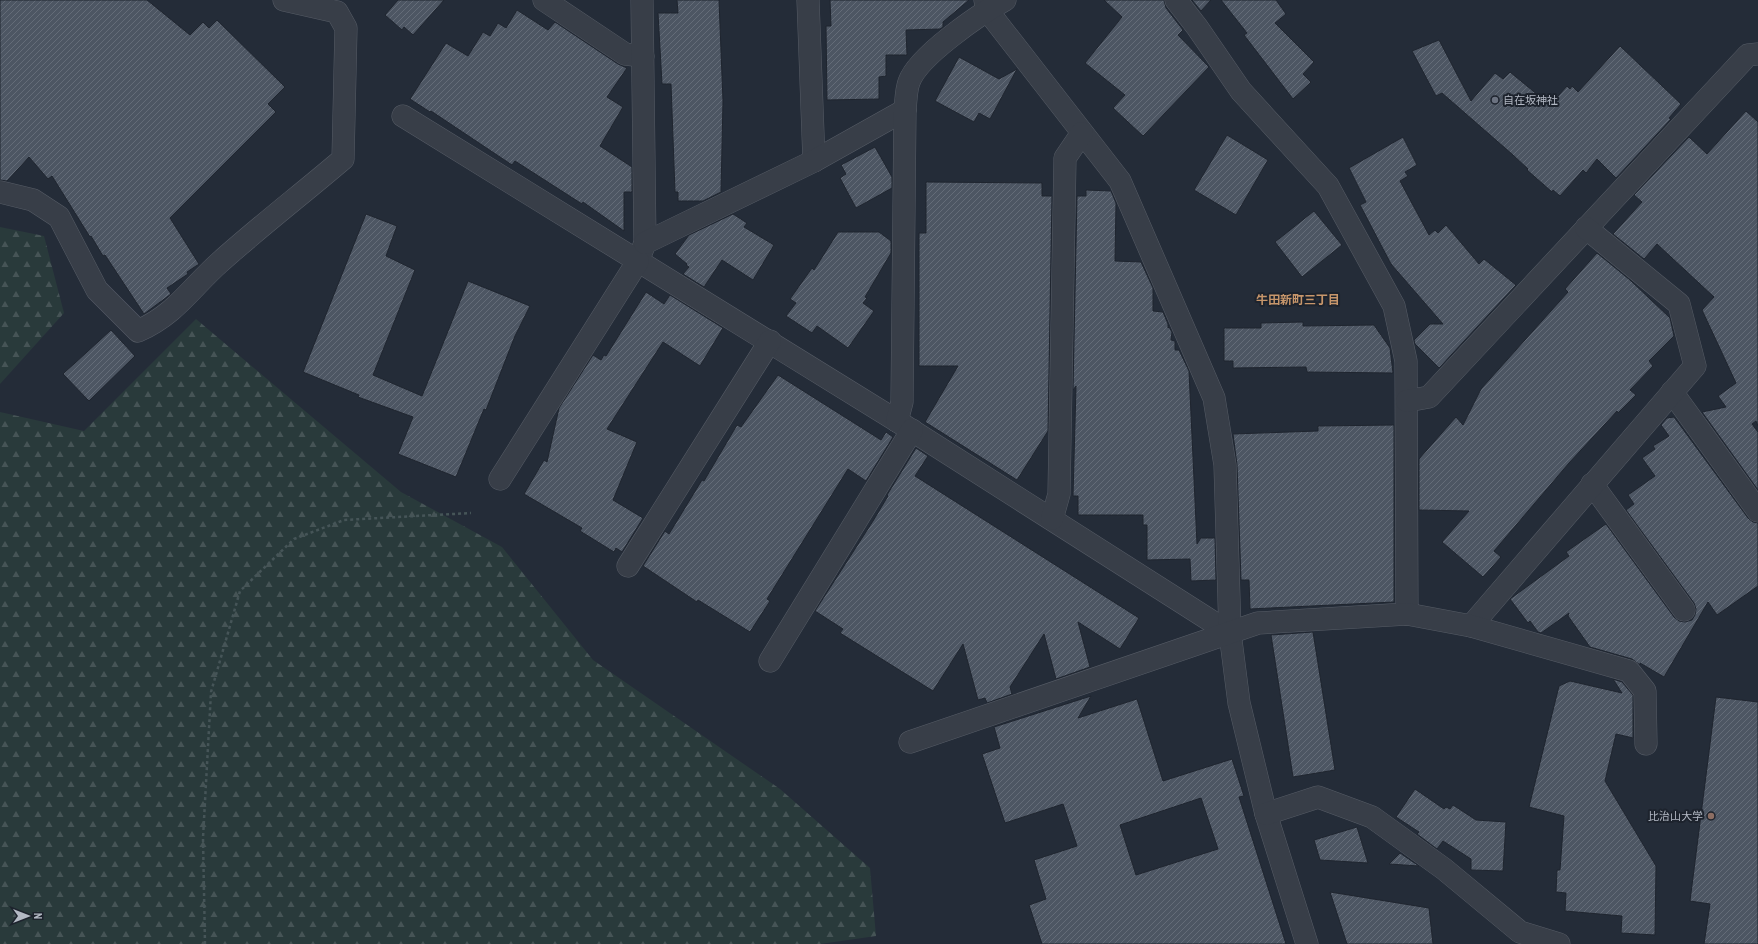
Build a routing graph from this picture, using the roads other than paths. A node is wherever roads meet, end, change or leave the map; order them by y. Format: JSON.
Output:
{"nodes":[{"id":1,"x":284,"y":0,"type":"edge"},
{"id":2,"x":544,"y":0,"type":"edge"},
{"id":3,"x":642,"y":0,"type":"edge"},
{"id":4,"x":808,"y":0,"type":"edge"},
{"id":5,"x":1176,"y":0,"type":"edge"},
{"id":6,"x":992,"y":3,"type":"edge"},
{"id":7,"x":1758,"y":54,"type":"edge"},
{"id":8,"x":643,"y":56,"type":"junction"},
{"id":9,"x":905,"y":110,"type":"junction"},
{"id":10,"x":403,"y":116,"type":"dead end"},
{"id":11,"x":1082,"y":133,"type":"junction"},
{"id":12,"x":814,"y":160,"type":"junction"},
{"id":13,"x":0,"y":192,"type":"edge"},
{"id":14,"x":1586,"y":228,"type":"junction"},
{"id":15,"x":641,"y":252,"type":"junction"},
{"id":16,"x":770,"y":341,"type":"junction"},
{"id":17,"x":1672,"y":392,"type":"junction"},
{"id":18,"x":1407,"y":401,"type":"junction"},
{"id":19,"x":905,"y":425,"type":"junction"},
{"id":20,"x":500,"y":479,"type":"dead end"},
{"id":21,"x":1592,"y":484,"type":"junction"},
{"id":22,"x":1758,"y":511,"type":"edge"},
{"id":23,"x":1052,"y":519,"type":"junction"},
{"id":24,"x":628,"y":566,"type":"dead end"},
{"id":25,"x":1684,"y":610,"type":"dead end"},
{"id":26,"x":1407,"y":614,"type":"junction"},
{"id":27,"x":1471,"y":626,"type":"junction"},
{"id":28,"x":1230,"y":633,"type":"junction"},
{"id":29,"x":770,"y":661,"type":"dead end"},
{"id":30,"x":910,"y":742,"type":"dead end"},
{"id":31,"x":1646,"y":744,"type":"dead end"},
{"id":32,"x":1266,"y":814,"type":"junction"},
{"id":33,"x":1308,"y":944,"type":"edge"},
{"id":34,"x":1558,"y":944,"type":"edge"}],
"edges":[{"from":1,"to":13,"type":"street"},
{"from":2,"to":8,"type":"street"},
{"from":3,"to":8,"type":"street"},
{"from":4,"to":12,"type":"street"},
{"from":5,"to":18,"type":"street"},
{"from":6,"to":9,"type":"street"},
{"from":6,"to":11,"type":"street"},
{"from":7,"to":14,"type":"street"},
{"from":8,"to":15,"type":"street"},
{"from":9,"to":12,"type":"street"},
{"from":9,"to":19,"type":"street"},
{"from":10,"to":15,"type":"street"},
{"from":11,"to":23,"type":"street"},
{"from":11,"to":28,"type":"street"},
{"from":12,"to":15,"type":"street"},
{"from":14,"to":17,"type":"street"},
{"from":14,"to":18,"type":"street"},
{"from":15,"to":16,"type":"street"},
{"from":15,"to":20,"type":"street"},
{"from":16,"to":19,"type":"street"},
{"from":16,"to":24,"type":"street"},
{"from":17,"to":21,"type":"street"},
{"from":17,"to":22,"type":"street"},
{"from":18,"to":26,"type":"street"},
{"from":19,"to":23,"type":"street"},
{"from":19,"to":29,"type":"street"},
{"from":21,"to":25,"type":"street"},
{"from":21,"to":27,"type":"street"},
{"from":23,"to":28,"type":"street"},
{"from":26,"to":27,"type":"street"},
{"from":26,"to":28,"type":"street"},
{"from":27,"to":31,"type":"street"},
{"from":28,"to":30,"type":"street"},
{"from":28,"to":32,"type":"street"},
{"from":32,"to":33,"type":"street"},
{"from":32,"to":34,"type":"street"}]}
